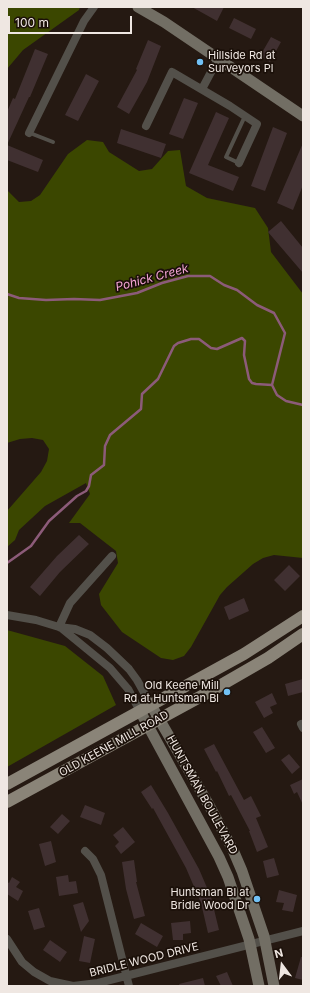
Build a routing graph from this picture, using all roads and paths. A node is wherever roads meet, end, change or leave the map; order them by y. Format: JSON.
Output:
{"nodes":[{"id":1,"x":94,"y":7,"type":"edge"},
{"id":2,"x":138,"y":7,"type":"edge"},
{"id":3,"x":218,"y":59,"type":"junction"},
{"id":4,"x":202,"y":89,"type":"junction"},
{"id":5,"x":246,"y":116,"type":"junction"},
{"id":6,"x":303,"y":116,"type":"edge"},
{"id":7,"x":146,"y":126,"type":"dead end"},
{"id":8,"x":29,"y":132,"type":"joint"},
{"id":9,"x":53,"y":142,"type":"dead end"},
{"id":10,"x":239,"y":163,"type":"joint"},
{"id":11,"x":112,"y":556,"type":"dead end"},
{"id":12,"x":7,"y":616,"type":"edge"},
{"id":13,"x":303,"y":616,"type":"edge"},
{"id":14,"x":59,"y":627,"type":"junction"},
{"id":15,"x":303,"y":634,"type":"edge"},
{"id":16,"x":151,"y":705,"type":"junction"},
{"id":17,"x":140,"y":711,"type":"junction"},
{"id":18,"x":159,"y":720,"type":"junction"},
{"id":19,"x":148,"y":726,"type":"junction"},
{"id":20,"x":7,"y":784,"type":"edge"},
{"id":21,"x":7,"y":802,"type":"edge"},
{"id":22,"x":85,"y":852,"type":"dead end"},
{"id":23,"x":303,"y":931,"type":"edge"},
{"id":24,"x":7,"y":939,"type":"edge"},
{"id":25,"x":265,"y":940,"type":"junction"},
{"id":26,"x":250,"y":944,"type":"junction"},
{"id":27,"x":126,"y":976,"type":"junction"},
{"id":28,"x":129,"y":986,"type":"edge"},
{"id":29,"x":258,"y":986,"type":"edge"},
{"id":30,"x":274,"y":986,"type":"edge"}],
"edges":[{"from":1,"to":8,"type":"street"},
{"from":2,"to":3,"type":"street"},
{"from":3,"to":4,"type":"street"},
{"from":3,"to":6,"type":"street"},
{"from":4,"to":5,"type":"street"},
{"from":4,"to":7,"type":"street"},
{"from":5,"to":10,"type":"street"},
{"from":5,"to":10,"type":"lane"},
{"from":8,"to":9,"type":"lane"},
{"from":11,"to":14,"type":"street"},
{"from":12,"to":14,"type":"street","name":"HUNTSMAN BOULEVARD"},
{"from":13,"to":16,"type":"main road","name":"OLD KEENE MILL ROAD"},
{"from":14,"to":16,"type":"street","name":"HUNTSMAN BOULEVARD"},
{"from":14,"to":17,"type":"street","name":"HUNTSMAN BOULEVARD"},
{"from":15,"to":18,"type":"main road","name":"OLD KEENE MILL ROAD"},
{"from":16,"to":17,"type":"main road","name":"OLD KEENE MILL ROAD"},
{"from":16,"to":18,"type":"street","name":"HUNTSMAN BOULEVARD"},
{"from":17,"to":19,"type":"street","name":"HUNTSMAN BOULEVARD"},
{"from":17,"to":20,"type":"main road","name":"OLD KEENE MILL ROAD"},
{"from":18,"to":19,"type":"main road","name":"OLD KEENE MILL ROAD"},
{"from":18,"to":25,"type":"street","name":"HUNTSMAN BOULEVARD"},
{"from":19,"to":21,"type":"main road","name":"OLD KEENE MILL ROAD"},
{"from":19,"to":26,"type":"street","name":"HUNTSMAN BOULEVARD"},
{"from":22,"to":27,"type":"street"},
{"from":23,"to":25,"type":"street","name":"BRIDLE WOOD DRIVE"},
{"from":24,"to":27,"type":"street","name":"BRIDLE WOOD DRIVE"},
{"from":25,"to":26,"type":"street","name":"BRIDLE WOOD DRIVE"},
{"from":25,"to":30,"type":"street","name":"HUNTSMAN BOULEVARD"},
{"from":26,"to":27,"type":"street","name":"BRIDLE WOOD DRIVE"},
{"from":26,"to":29,"type":"street","name":"HUNTSMAN BOULEVARD"},
{"from":27,"to":28,"type":"street"}]}
